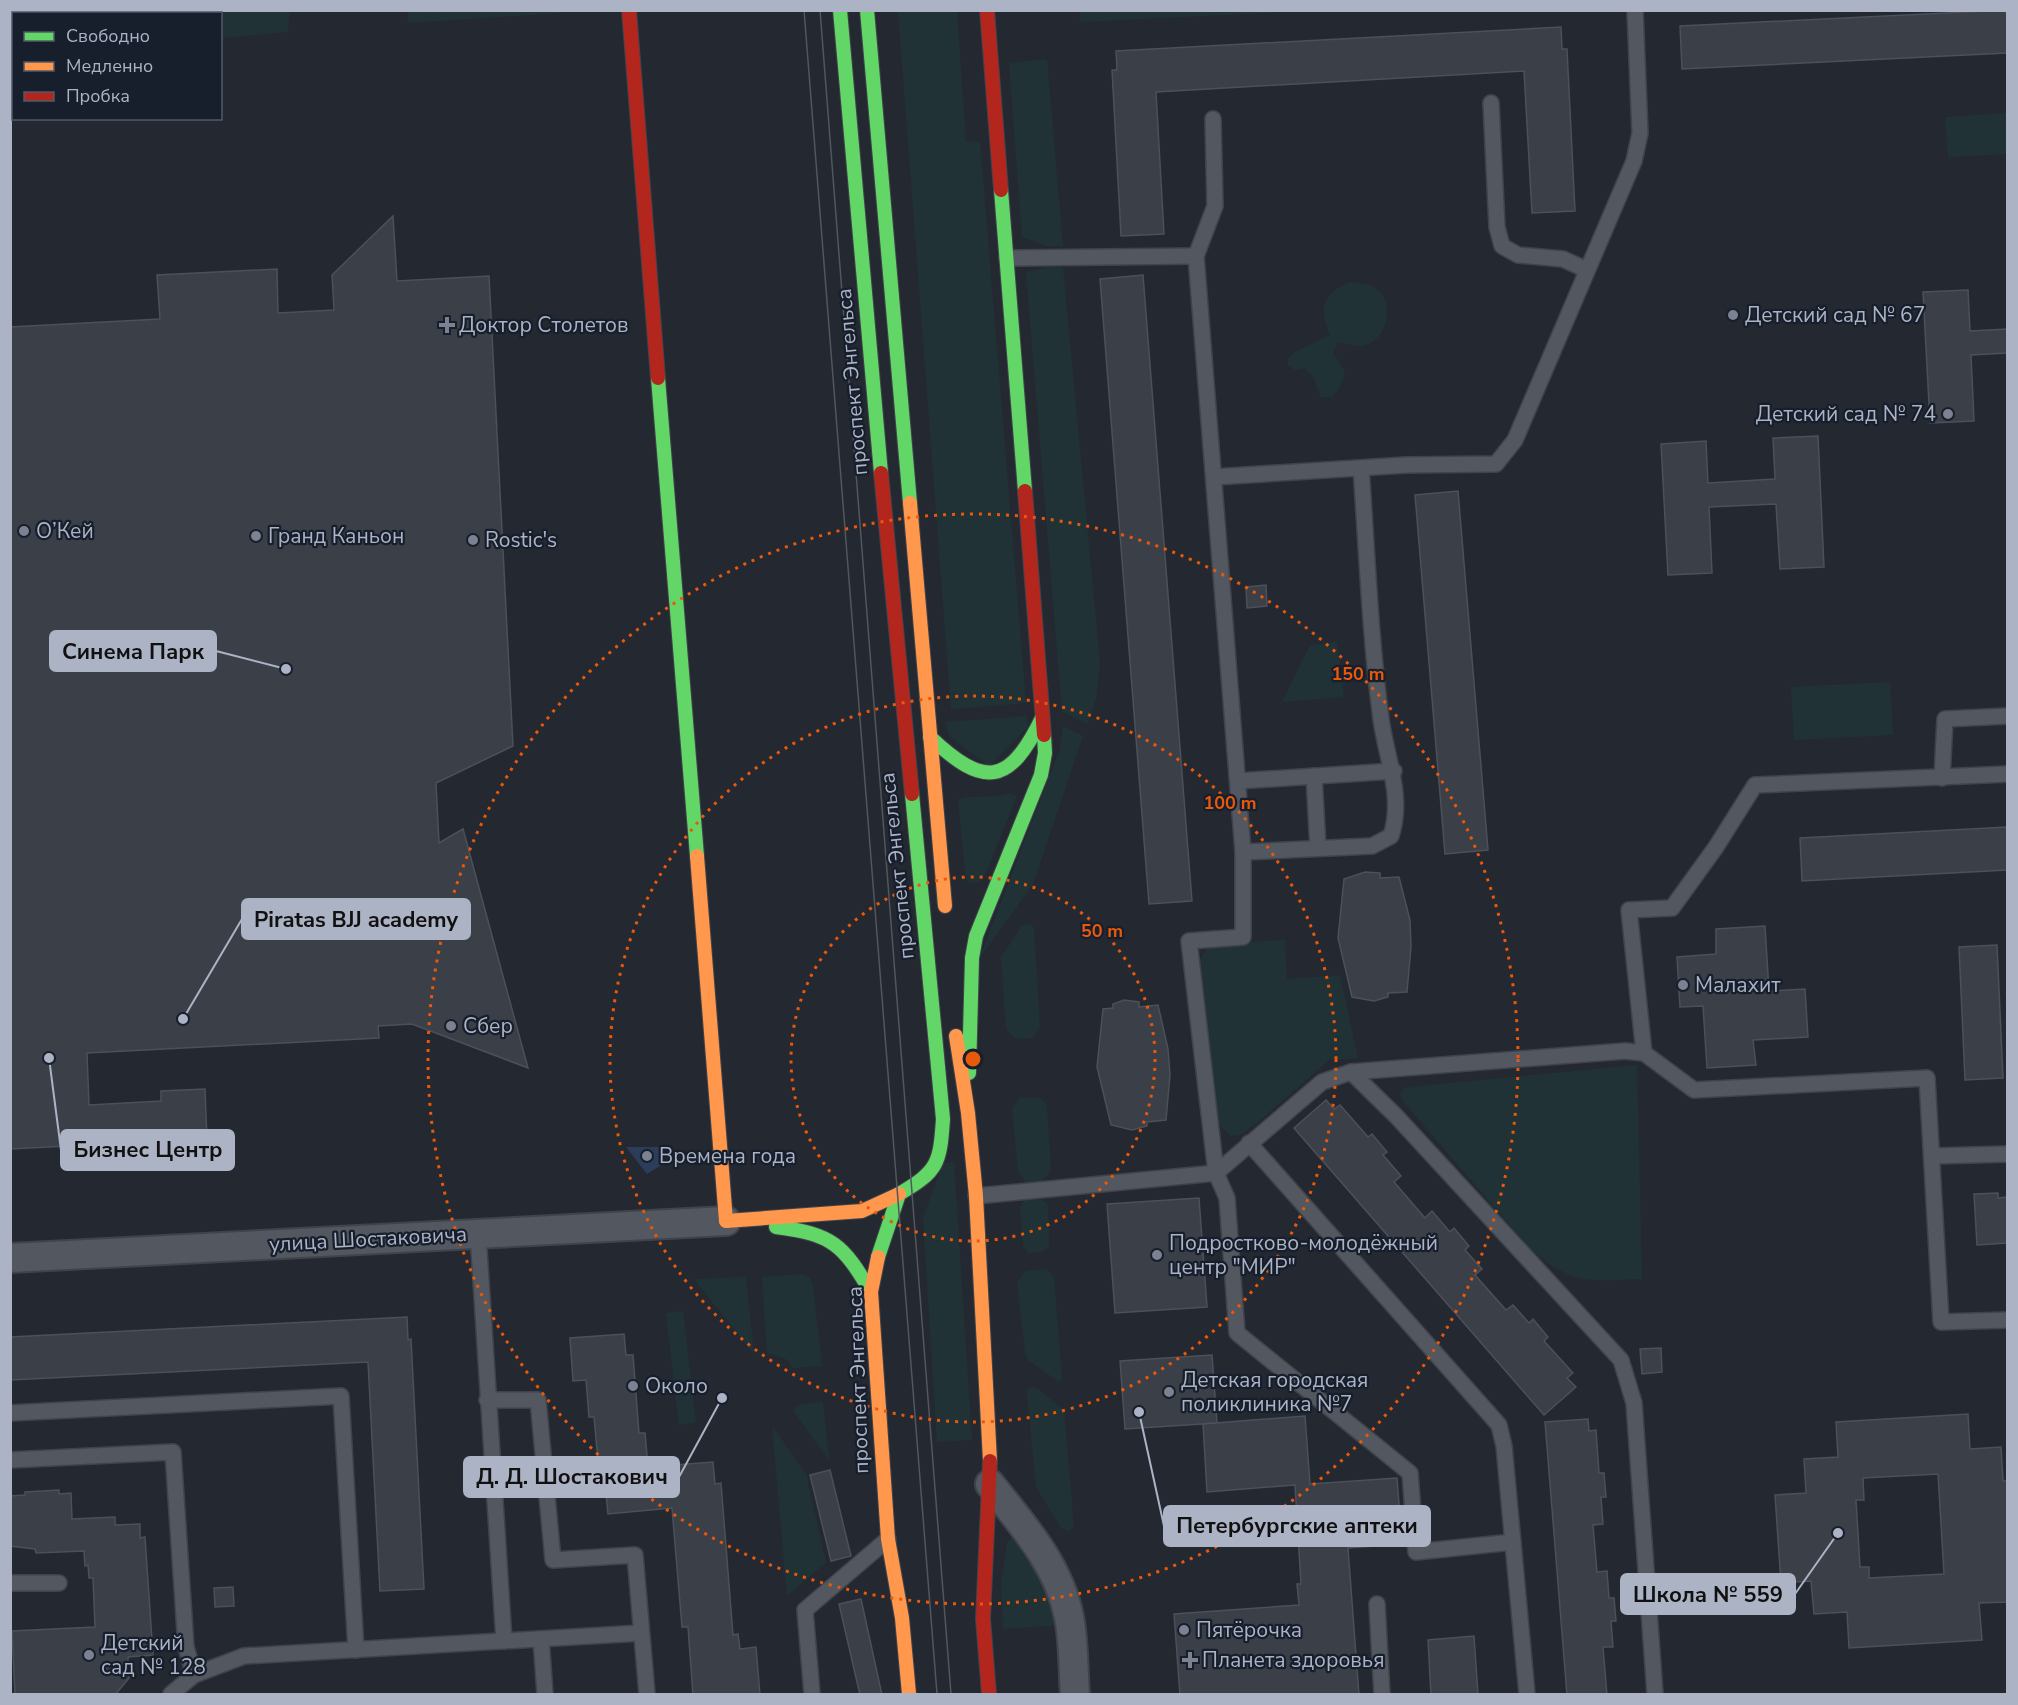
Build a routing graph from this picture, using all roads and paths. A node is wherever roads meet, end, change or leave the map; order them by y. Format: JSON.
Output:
{"nodes":[{"id":1,"x":629,"y":10,"type":"edge"},
{"id":2,"x":840,"y":10,"type":"edge"},
{"id":3,"x":867,"y":10,"type":"edge"},
{"id":4,"x":987,"y":10,"type":"edge"},
{"id":5,"x":1635,"y":10,"type":"edge"},
{"id":6,"x":1491,"y":103,"type":"dead end"},
{"id":7,"x":1213,"y":119,"type":"dead end"},
{"id":8,"x":1196,"y":256,"type":"junction"},
{"id":9,"x":1007,"y":258,"type":"junction"},
{"id":10,"x":1587,"y":270,"type":"junction"},
{"id":11,"x":1360,"y":468,"type":"junction"},
{"id":12,"x":1214,"y":477,"type":"junction"},
{"id":13,"x":1044,"y":714,"type":"junction"},
{"id":14,"x":2007,"y":716,"type":"edge"},
{"id":15,"x":930,"y":736,"type":"junction"},
{"id":16,"x":1394,"y":771,"type":"junction"},
{"id":17,"x":2007,"y":774,"type":"edge"},
{"id":18,"x":1314,"y":776,"type":"junction"},
{"id":19,"x":1942,"y":778,"type":"junction"},
{"id":20,"x":1238,"y":781,"type":"junction"},
{"id":21,"x":1318,"y":848,"type":"junction"},
{"id":22,"x":1243,"y":852,"type":"junction"},
{"id":23,"x":946,"y":923,"type":"dead end"},
{"id":24,"x":954,"y":1017,"type":"dead end"},
{"id":25,"x":1644,"y":1053,"type":"junction"},
{"id":26,"x":1351,"y":1072,"type":"junction"},
{"id":27,"x":968,"y":1113,"type":"junction"},
{"id":28,"x":1249,"y":1143,"type":"junction"},
{"id":29,"x":2007,"y":1154,"type":"edge"},
{"id":30,"x":1933,"y":1156,"type":"junction"},
{"id":31,"x":1216,"y":1173,"type":"junction"},
{"id":32,"x":899,"y":1194,"type":"junction"},
{"id":33,"x":976,"y":1196,"type":"junction"},
{"id":34,"x":726,"y":1221,"type":"junction"},
{"id":35,"x":478,"y":1234,"type":"junction"},
{"id":36,"x":10,"y":1258,"type":"edge"},
{"id":37,"x":871,"y":1292,"type":"junction"},
{"id":38,"x":2007,"y":1320,"type":"edge"},
{"id":39,"x":487,"y":1400,"type":"junction"},
{"id":40,"x":10,"y":1413,"type":"edge"},
{"id":41,"x":10,"y":1460,"type":"edge"},
{"id":42,"x":990,"y":1484,"type":"junction"},
{"id":43,"x":888,"y":1539,"type":"junction"},
{"id":44,"x":1513,"y":1542,"type":"junction"},
{"id":45,"x":10,"y":1583,"type":"edge"},
{"id":46,"x":60,"y":1583,"type":"dead end"},
{"id":47,"x":1377,"y":1604,"type":"dead end"},
{"id":48,"x":641,"y":1633,"type":"junction"},
{"id":49,"x":541,"y":1639,"type":"junction"},
{"id":50,"x":504,"y":1641,"type":"junction"},
{"id":51,"x":356,"y":1650,"type":"junction"},
{"id":52,"x":194,"y":1675,"type":"junction"},
{"id":53,"x":171,"y":1695,"type":"edge"},
{"id":54,"x":545,"y":1695,"type":"edge"},
{"id":55,"x":647,"y":1695,"type":"edge"},
{"id":56,"x":812,"y":1695,"type":"edge"},
{"id":57,"x":909,"y":1695,"type":"edge"},
{"id":58,"x":989,"y":1695,"type":"edge"},
{"id":59,"x":1075,"y":1695,"type":"edge"},
{"id":60,"x":1382,"y":1695,"type":"edge"},
{"id":61,"x":1527,"y":1695,"type":"edge"},
{"id":62,"x":1655,"y":1695,"type":"edge"}],
"edges":[{"from":1,"to":34,"type":"main road"},
{"from":2,"to":32,"type":"main road","name":"проспект Энгельса"},
{"from":3,"to":15,"type":"main road","name":"проспект Энгельса"},
{"from":4,"to":9,"type":"main road"},
{"from":5,"to":10,"type":"lane"},
{"from":6,"to":10,"type":"lane"},
{"from":7,"to":8,"type":"lane"},
{"from":8,"to":9,"type":"lane"},
{"from":8,"to":12,"type":"lane"},
{"from":9,"to":13,"type":"main road"},
{"from":10,"to":11,"type":"lane"},
{"from":11,"to":12,"type":"lane"},
{"from":11,"to":16,"type":"lane"},
{"from":12,"to":20,"type":"lane"},
{"from":13,"to":15,"type":"main road"},
{"from":13,"to":27,"type":"main road"},
{"from":14,"to":19,"type":"lane"},
{"from":15,"to":23,"type":"main road","name":"проспект Энгельса"},
{"from":16,"to":18,"type":"lane"},
{"from":16,"to":21,"type":"lane"},
{"from":17,"to":19,"type":"lane"},
{"from":18,"to":20,"type":"lane"},
{"from":18,"to":21,"type":"lane"},
{"from":19,"to":25,"type":"lane"},
{"from":20,"to":22,"type":"lane"},
{"from":21,"to":22,"type":"lane"},
{"from":22,"to":31,"type":"lane"},
{"from":24,"to":27,"type":"main road"},
{"from":25,"to":26,"type":"lane"},
{"from":25,"to":30,"type":"lane"},
{"from":26,"to":28,"type":"lane"},
{"from":26,"to":62,"type":"lane"},
{"from":27,"to":33,"type":"main road"},
{"from":28,"to":31,"type":"lane"},
{"from":28,"to":44,"type":"lane"},
{"from":29,"to":30,"type":"lane"},
{"from":30,"to":38,"type":"lane"},
{"from":31,"to":33,"type":"lane"},
{"from":31,"to":44,"type":"lane"},
{"from":32,"to":34,"type":"main road","name":"улица Шостаковича"},
{"from":32,"to":37,"type":"main road","name":"проспект Энгельса"},
{"from":33,"to":42,"type":"main road"},
{"from":34,"to":35,"type":"street","name":"улица Шостаковича"},
{"from":34,"to":37,"type":"main road","name":"улица Шостаковича"},
{"from":35,"to":36,"type":"street","name":"улица Шостаковича"},
{"from":35,"to":39,"type":"lane"},
{"from":37,"to":43,"type":"main road","name":"проспект Энгельса"},
{"from":39,"to":48,"type":"lane"},
{"from":39,"to":50,"type":"lane"},
{"from":40,"to":51,"type":"lane"},
{"from":41,"to":52,"type":"lane"},
{"from":42,"to":58,"type":"main road"},
{"from":42,"to":59,"type":"street"},
{"from":43,"to":56,"type":"lane"},
{"from":43,"to":57,"type":"main road","name":"проспект Энгельса"},
{"from":44,"to":61,"type":"lane"},
{"from":45,"to":46,"type":"lane"},
{"from":47,"to":60,"type":"lane"},
{"from":48,"to":49,"type":"lane"},
{"from":48,"to":55,"type":"lane"},
{"from":49,"to":50,"type":"lane"},
{"from":49,"to":54,"type":"lane"},
{"from":50,"to":51,"type":"lane"},
{"from":51,"to":52,"type":"lane"},
{"from":52,"to":53,"type":"lane"}]}
